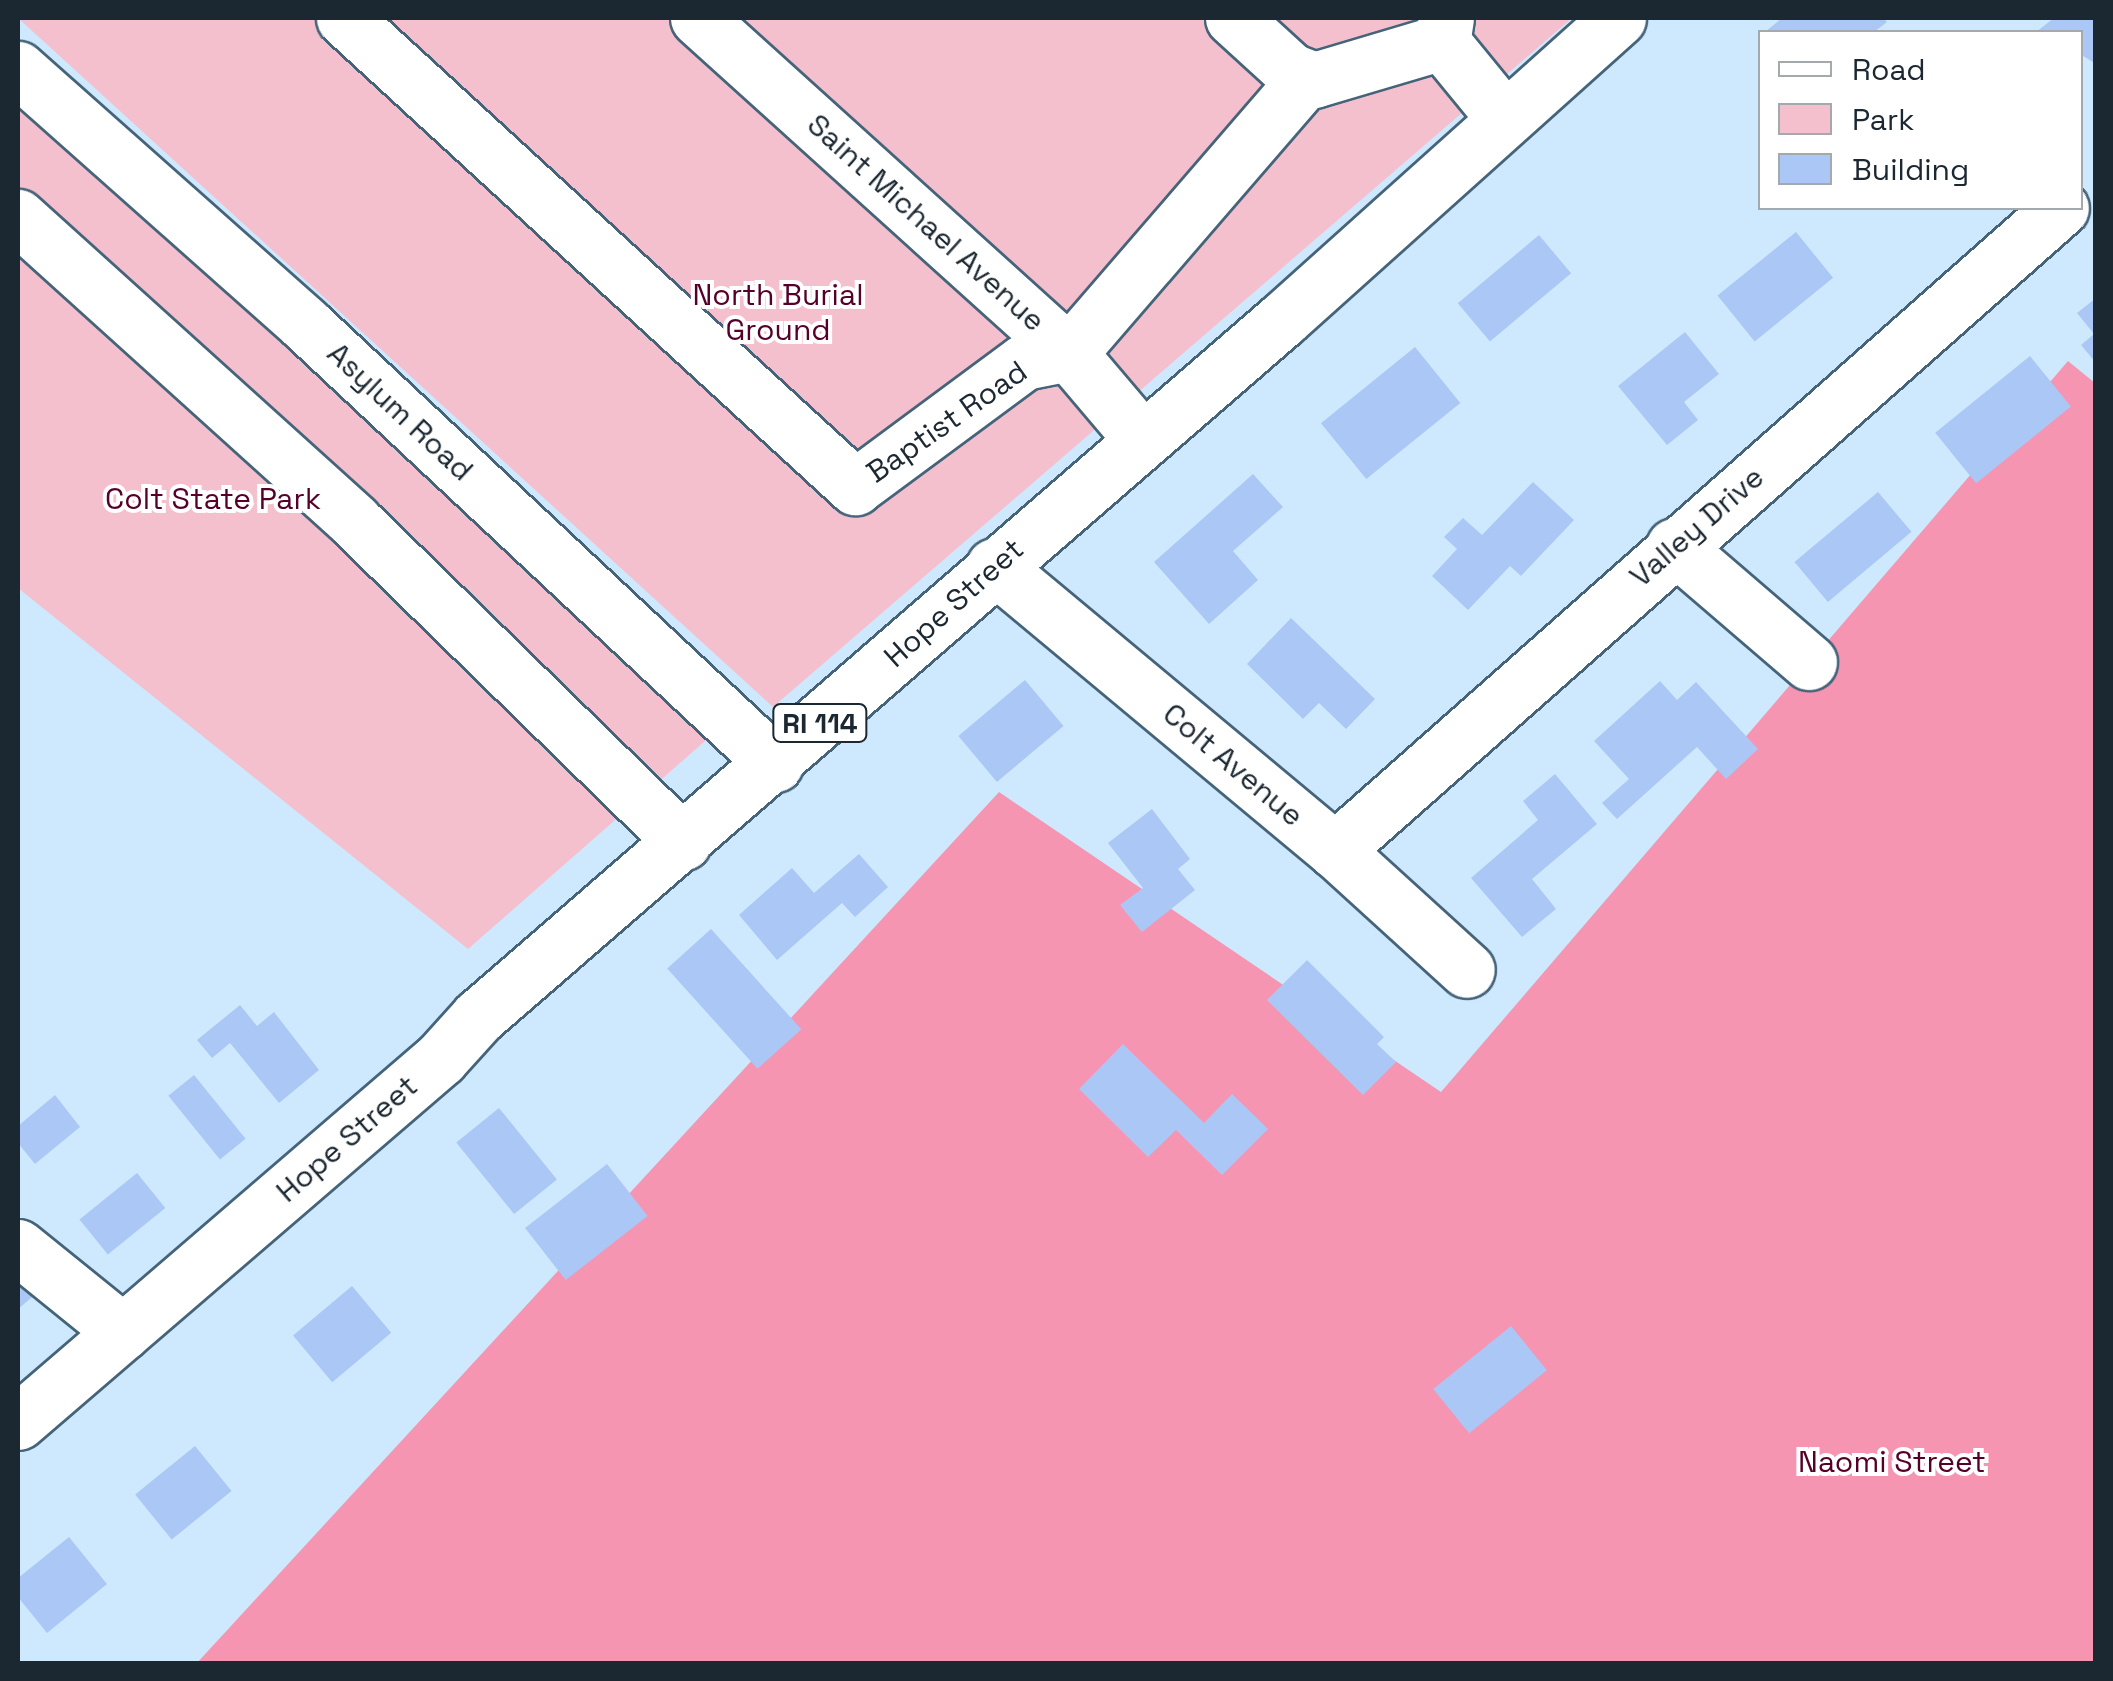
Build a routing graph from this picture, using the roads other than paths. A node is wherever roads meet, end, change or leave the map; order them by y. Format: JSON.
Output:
{"nodes":[{"id":1,"x":344,"y":18,"type":"edge"},
{"id":2,"x":698,"y":18,"type":"edge"},
{"id":3,"x":1233,"y":18,"type":"edge"},
{"id":4,"x":1618,"y":18,"type":"edge"},
{"id":5,"x":1444,"y":30,"type":"edge"},
{"id":6,"x":18,"y":68,"type":"edge"},
{"id":7,"x":1310,"y":79,"type":"junction"},
{"id":8,"x":1505,"y":119,"type":"junction"},
{"id":9,"x":2059,"y":210,"type":"edge"},
{"id":10,"x":18,"y":217,"type":"edge"},
{"id":11,"x":1069,"y":353,"type":"junction"},
{"id":12,"x":1142,"y":439,"type":"junction"},
{"id":13,"x":1674,"y":546,"type":"junction"},
{"id":14,"x":994,"y":566,"type":"junction"},
{"id":15,"x":1809,"y":662,"type":"dead end"},
{"id":16,"x":774,"y":764,"type":"junction"},
{"id":17,"x":683,"y":842,"type":"junction"},
{"id":18,"x":1335,"y":850,"type":"junction"},
{"id":19,"x":1467,"y":970,"type":"dead end"},
{"id":20,"x":18,"y":1246,"type":"edge"},
{"id":21,"x":123,"y":1332,"type":"junction"},
{"id":22,"x":18,"y":1422,"type":"edge"}],
"edges":[{"from":1,"to":11,"type":"street","name":"Baptist Road"},
{"from":2,"to":11,"type":"street","name":"Saint Michael Avenue"},
{"from":3,"to":7,"type":"street"},
{"from":4,"to":8,"type":"street","name":"Hope Street","number":"RI 114"},
{"from":5,"to":7,"type":"street"},
{"from":5,"to":8,"type":"street"},
{"from":6,"to":16,"type":"street","name":"Asylum Road"},
{"from":7,"to":11,"type":"street"},
{"from":8,"to":12,"type":"street","name":"Hope Street","number":"RI 114"},
{"from":9,"to":13,"type":"street","name":"Valley Drive"},
{"from":10,"to":17,"type":"street"},
{"from":11,"to":12,"type":"street","name":"Saint Michael Avenue"},
{"from":12,"to":14,"type":"street","name":"Hope Street","number":"RI 114"},
{"from":13,"to":15,"type":"street"},
{"from":13,"to":18,"type":"street","name":"Valley Drive"},
{"from":14,"to":16,"type":"street","name":"Hope Street","number":"RI 114"},
{"from":14,"to":18,"type":"street","name":"Colt Avenue"},
{"from":16,"to":17,"type":"street","name":"Hope Street","number":"RI 114"},
{"from":17,"to":21,"type":"street","name":"Hope Street","number":"RI 114"},
{"from":18,"to":19,"type":"street","name":"Colt Avenue"},
{"from":20,"to":21,"type":"street"},
{"from":21,"to":22,"type":"street","name":"Hope Street","number":"RI 114"}]}
